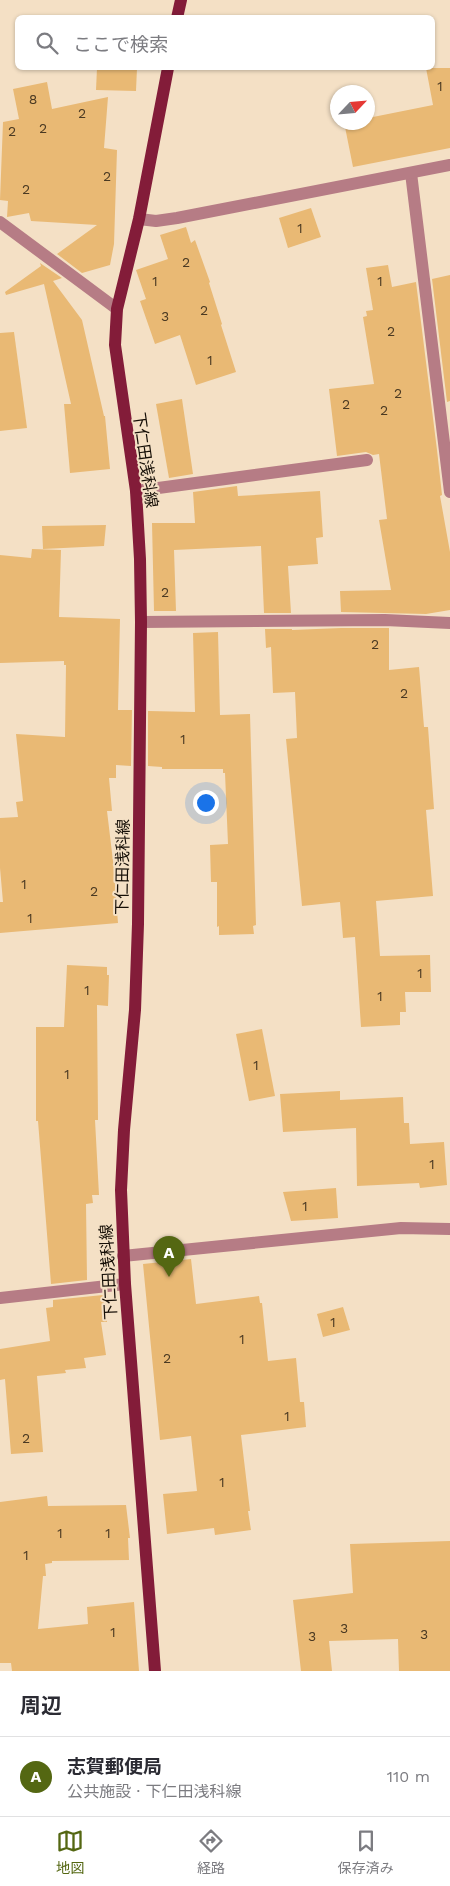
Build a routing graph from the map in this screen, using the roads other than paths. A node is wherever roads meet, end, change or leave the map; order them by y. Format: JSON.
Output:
{"nodes":[{"id":1,"x":181,"y":0,"type":"edge"},
{"id":2,"x":178,"y":15,"type":"edge"},
{"id":3,"x":168,"y":70,"type":"edge"},
{"id":4,"x":450,"y":165,"type":"edge"},
{"id":5,"x":411,"y":173,"type":"junction"},
{"id":6,"x":138,"y":219,"type":"junction"},
{"id":7,"x":0,"y":222,"type":"edge"},
{"id":8,"x":117,"y":309,"type":"junction"},
{"id":9,"x":367,"y":460,"type":"dead end"},
{"id":10,"x":136,"y":491,"type":"junction"},
{"id":11,"x":450,"y":492,"type":"edge"},
{"id":12,"x":141,"y":622,"type":"junction"},
{"id":13,"x":450,"y":623,"type":"edge"},
{"id":14,"x":450,"y":1229,"type":"edge"},
{"id":15,"x":123,"y":1256,"type":"junction"},
{"id":16,"x":124,"y":1284,"type":"junction"},
{"id":17,"x":0,"y":1298,"type":"edge"},
{"id":18,"x":154,"y":1671,"type":"edge"}],
"edges":[{"from":1,"to":2,"type":"main road"},
{"from":3,"to":6,"type":"main road","name":"下仁田浅科線"},
{"from":4,"to":5,"type":"street"},
{"from":5,"to":6,"type":"street"},
{"from":5,"to":11,"type":"street"},
{"from":6,"to":8,"type":"main road","name":"下仁田浅科線"},
{"from":7,"to":8,"type":"street"},
{"from":8,"to":10,"type":"main road","name":"下仁田浅科線"},
{"from":9,"to":10,"type":"street"},
{"from":10,"to":12,"type":"main road","name":"下仁田浅科線"},
{"from":12,"to":13,"type":"street"},
{"from":12,"to":15,"type":"main road","name":"下仁田浅科線"},
{"from":14,"to":15,"type":"street"},
{"from":15,"to":16,"type":"main road","name":"下仁田浅科線"},
{"from":16,"to":17,"type":"street"},
{"from":16,"to":18,"type":"main road","name":"下仁田浅科線"}]}
